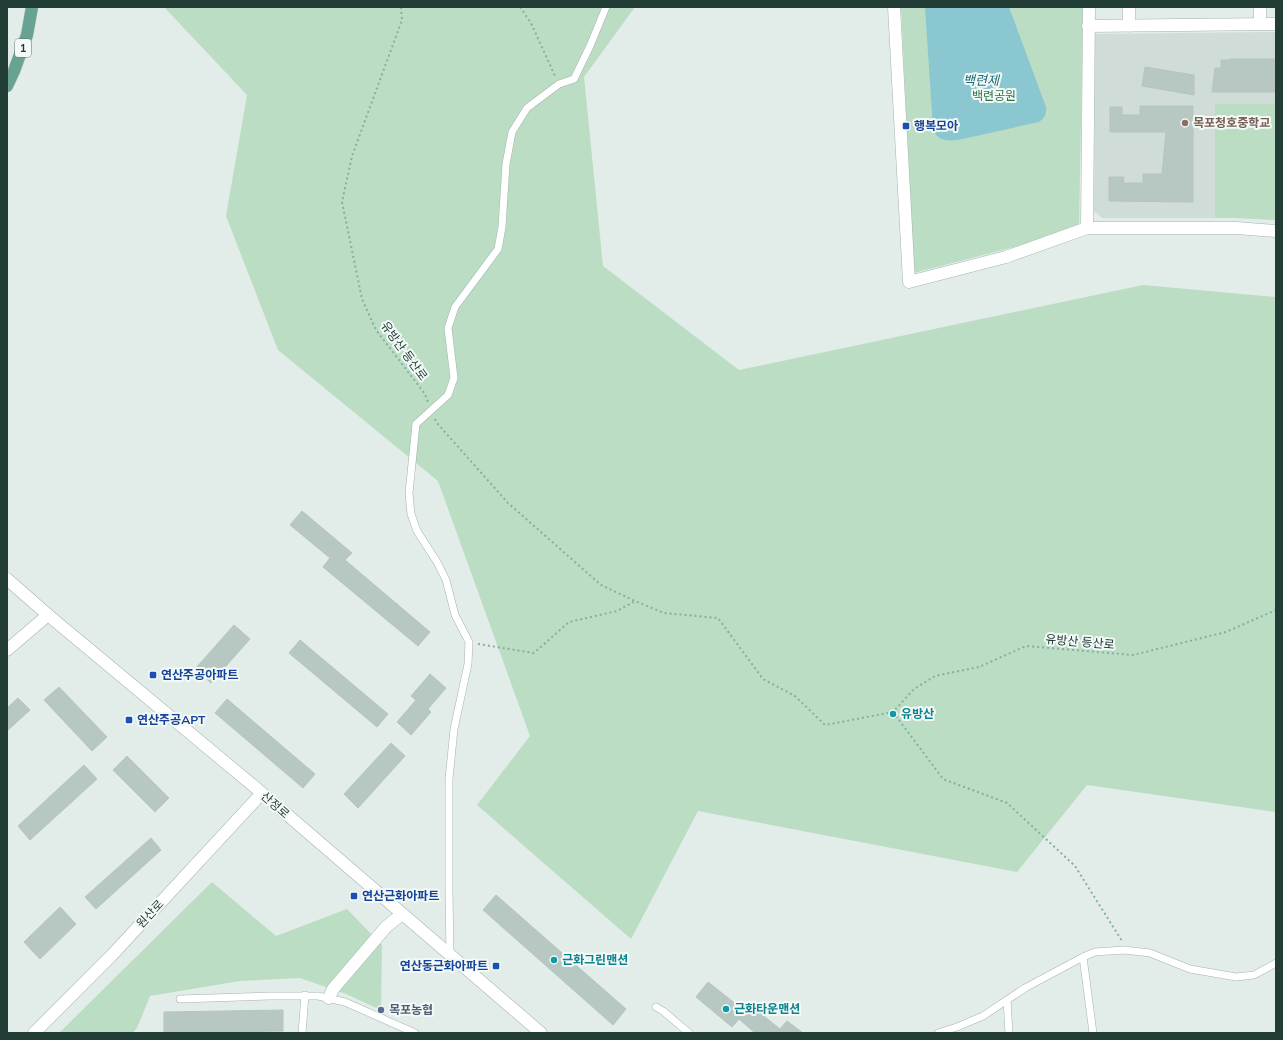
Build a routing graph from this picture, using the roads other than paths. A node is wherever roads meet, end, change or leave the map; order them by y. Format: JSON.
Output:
{"nodes":[{"id":1,"x":32,"y":7,"type":"edge"},
{"id":2,"x":606,"y":7,"type":"edge"},
{"id":3,"x":894,"y":7,"type":"edge"},
{"id":4,"x":1089,"y":7,"type":"edge"},
{"id":5,"x":1129,"y":7,"type":"edge"},
{"id":6,"x":1260,"y":7,"type":"edge"},
{"id":7,"x":1260,"y":24,"type":"junction"},
{"id":8,"x":1276,"y":24,"type":"edge"},
{"id":9,"x":1088,"y":26,"type":"junction"},
{"id":10,"x":1129,"y":26,"type":"junction"},
{"id":11,"x":7,"y":86,"type":"edge"},
{"id":12,"x":1086,"y":228,"type":"junction"},
{"id":13,"x":1276,"y":231,"type":"edge"},
{"id":14,"x":7,"y":579,"type":"edge"},
{"id":15,"x":48,"y":616,"type":"junction"},
{"id":16,"x":7,"y":650,"type":"edge"},
{"id":17,"x":262,"y":793,"type":"junction"},
{"id":18,"x":402,"y":914,"type":"junction"},
{"id":19,"x":450,"y":955,"type":"junction"},
{"id":20,"x":1082,"y":957,"type":"junction"},
{"id":21,"x":1276,"y":963,"type":"edge"},
{"id":22,"x":305,"y":995,"type":"junction"},
{"id":23,"x":328,"y":998,"type":"junction"},
{"id":24,"x":180,"y":999,"type":"dead end"},
{"id":25,"x":1007,"y":1000,"type":"junction"},
{"id":26,"x":656,"y":1007,"type":"dead end"},
{"id":27,"x":537,"y":1032,"type":"edge"},
{"id":28,"x":34,"y":1033,"type":"edge"},
{"id":29,"x":302,"y":1033,"type":"edge"},
{"id":30,"x":415,"y":1033,"type":"edge"},
{"id":31,"x":689,"y":1033,"type":"edge"},
{"id":32,"x":938,"y":1033,"type":"edge"},
{"id":33,"x":1009,"y":1033,"type":"edge"},
{"id":34,"x":1093,"y":1033,"type":"edge"}],
"edges":[{"from":1,"to":11,"type":"main road","number":"1"},
{"from":2,"to":19,"type":"lane"},
{"from":3,"to":12,"type":"street"},
{"from":4,"to":9,"type":"street"},
{"from":5,"to":10,"type":"street"},
{"from":6,"to":7,"type":"street"},
{"from":7,"to":8,"type":"street"},
{"from":7,"to":10,"type":"street"},
{"from":9,"to":10,"type":"street"},
{"from":9,"to":12,"type":"street"},
{"from":12,"to":13,"type":"street"},
{"from":14,"to":15,"type":"street","name":"산정로"},
{"from":15,"to":16,"type":"street"},
{"from":15,"to":17,"type":"street","name":"산정로"},
{"from":17,"to":18,"type":"street","name":"산정로"},
{"from":17,"to":28,"type":"street","name":"원산로"},
{"from":18,"to":19,"type":"street","name":"산정로"},
{"from":18,"to":23,"type":"street"},
{"from":19,"to":27,"type":"street","name":"산정로"},
{"from":20,"to":21,"type":"lane"},
{"from":20,"to":25,"type":"lane"},
{"from":20,"to":34,"type":"lane"},
{"from":22,"to":23,"type":"lane"},
{"from":22,"to":24,"type":"lane"},
{"from":22,"to":29,"type":"lane"},
{"from":23,"to":30,"type":"lane"},
{"from":25,"to":32,"type":"lane"},
{"from":25,"to":33,"type":"lane"},
{"from":26,"to":31,"type":"lane"}]}
